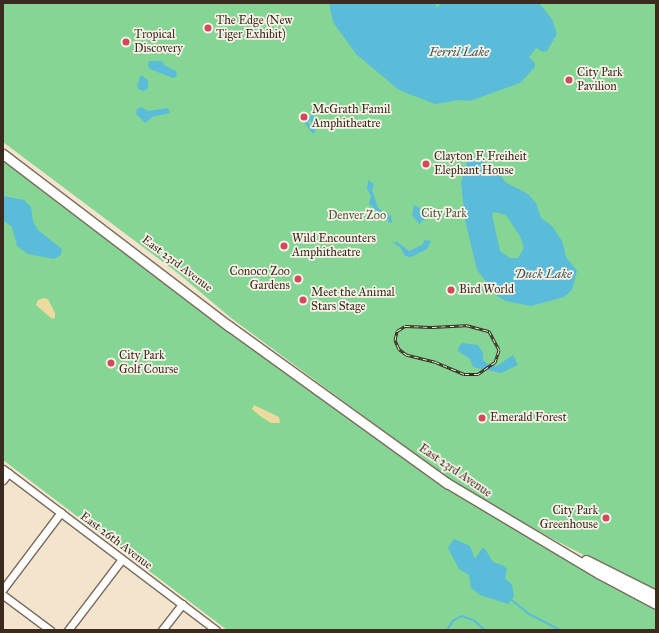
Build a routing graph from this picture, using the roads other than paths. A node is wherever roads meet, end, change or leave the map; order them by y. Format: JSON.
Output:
{"nodes":[{"id":1,"x":3,"y":146,"type":"edge"},
{"id":2,"x":3,"y":154,"type":"edge"},
{"id":3,"x":336,"y":401,"type":"junction"},
{"id":4,"x":6,"y":471,"type":"edge"},
{"id":5,"x":3,"y":480,"type":"edge"},
{"id":6,"x":61,"y":512,"type":"junction"},
{"id":7,"x":566,"y":552,"type":"junction"},
{"id":8,"x":122,"y":559,"type":"junction"},
{"id":9,"x":3,"y":589,"type":"edge"},
{"id":10,"x":3,"y":595,"type":"edge"},
{"id":11,"x":656,"y":596,"type":"edge"},
{"id":12,"x":182,"y":604,"type":"junction"},
{"id":13,"x":656,"y":604,"type":"edge"},
{"id":14,"x":50,"y":630,"type":"edge"},
{"id":15,"x":68,"y":630,"type":"edge"},
{"id":16,"x":162,"y":630,"type":"edge"},
{"id":17,"x":216,"y":630,"type":"edge"}],
"edges":[{"from":1,"to":3,"type":"main road","name":"East 23rd Avenue"},
{"from":2,"to":3,"type":"main road","name":"East 23rd Avenue"},
{"from":3,"to":7,"type":"main road","name":"East 23rd Avenue"},
{"from":4,"to":5,"type":"street"},
{"from":4,"to":6,"type":"street","name":"East 26th Avenue"},
{"from":6,"to":8,"type":"street","name":"East 26th Avenue"},
{"from":6,"to":9,"type":"street"},
{"from":7,"to":11,"type":"main road","name":"East 23rd Avenue"},
{"from":7,"to":13,"type":"main road","name":"East 23rd Avenue"},
{"from":8,"to":12,"type":"street","name":"East 26th Avenue"},
{"from":8,"to":15,"type":"street"},
{"from":10,"to":14,"type":"street"},
{"from":12,"to":16,"type":"street"},
{"from":12,"to":17,"type":"street","name":"East 26th Avenue"}]}
